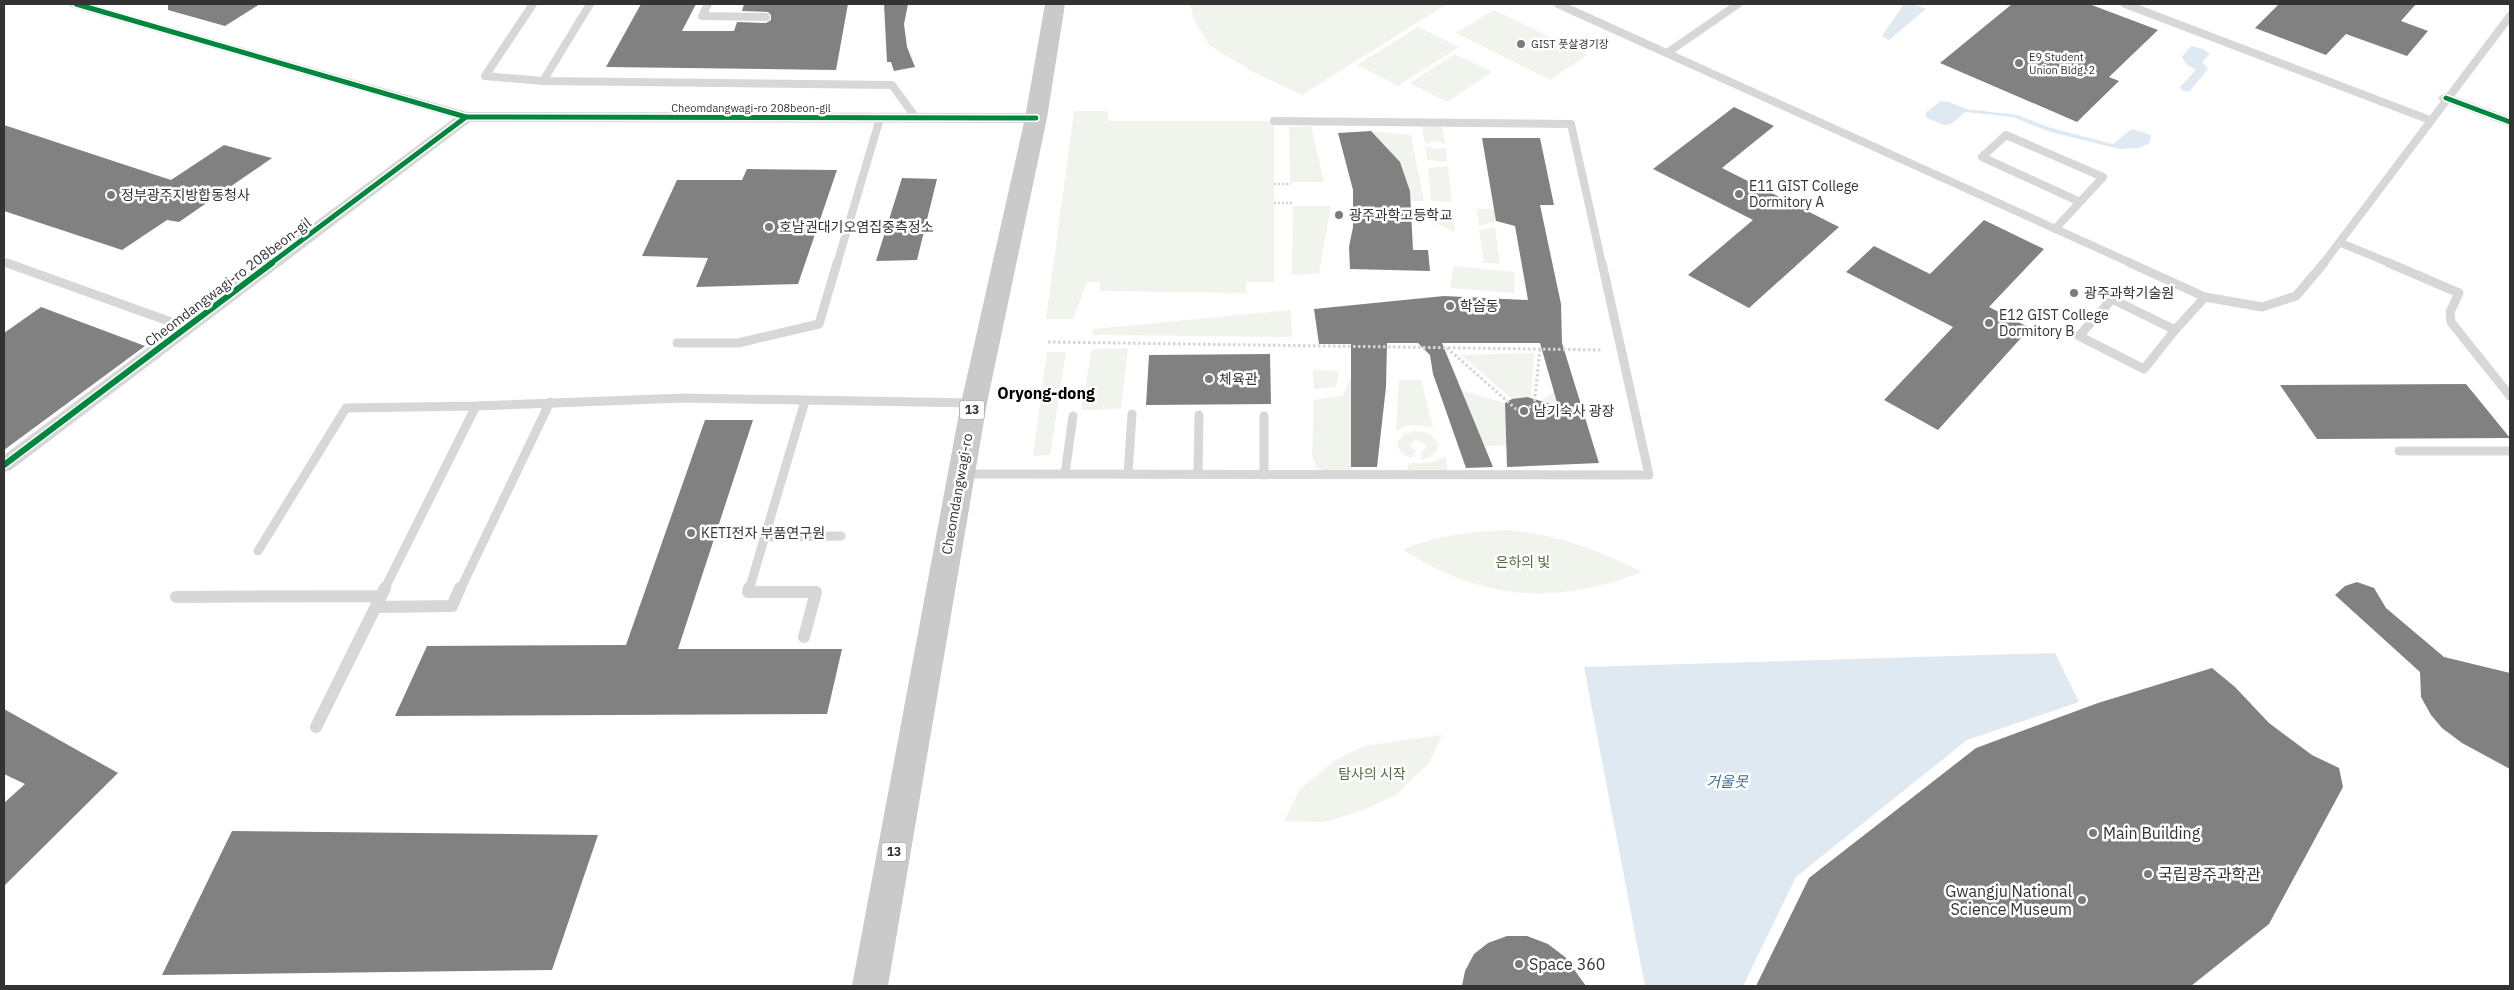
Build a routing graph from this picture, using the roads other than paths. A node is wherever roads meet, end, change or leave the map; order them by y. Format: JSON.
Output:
{"nodes":[{"id":1,"x":76,"y":4,"type":"edge"},
{"id":2,"x":533,"y":4,"type":"edge"},
{"id":3,"x":590,"y":4,"type":"edge"},
{"id":4,"x":708,"y":4,"type":"edge"},
{"id":5,"x":1055,"y":4,"type":"edge"},
{"id":6,"x":1558,"y":4,"type":"edge"},
{"id":7,"x":1738,"y":4,"type":"edge"},
{"id":8,"x":2126,"y":4,"type":"edge"},
{"id":9,"x":2510,"y":16,"type":"edge"},
{"id":10,"x":766,"y":17,"type":"dead end"},
{"id":11,"x":1667,"y":53,"type":"junction"},
{"id":12,"x":543,"y":82,"type":"junction"},
{"id":13,"x":2446,"y":98,"type":"junction"},
{"id":14,"x":466,"y":117,"type":"junction"},
{"id":15,"x":880,"y":118,"type":"junction"},
{"id":16,"x":916,"y":118,"type":"junction"},
{"id":17,"x":1036,"y":118,"type":"junction"},
{"id":18,"x":2430,"y":120,"type":"junction"},
{"id":19,"x":1274,"y":121,"type":"dead end"},
{"id":20,"x":2510,"y":122,"type":"edge"},
{"id":21,"x":2080,"y":202,"type":"junction"},
{"id":22,"x":2055,"y":229,"type":"junction"},
{"id":23,"x":2341,"y":242,"type":"junction"},
{"id":24,"x":4,"y":262,"type":"edge"},
{"id":25,"x":2206,"y":297,"type":"junction"},
{"id":26,"x":188,"y":328,"type":"junction"},
{"id":27,"x":2175,"y":330,"type":"junction"},
{"id":28,"x":677,"y":343,"type":"dead end"},
{"id":29,"x":2510,"y":396,"type":"edge"},
{"id":30,"x":805,"y":401,"type":"junction"},
{"id":31,"x":550,"y":402,"type":"junction"},
{"id":32,"x":974,"y":403,"type":"junction"},
{"id":33,"x":476,"y":406,"type":"junction"},
{"id":34,"x":1132,"y":414,"type":"dead end"},
{"id":35,"x":1199,"y":415,"type":"dead end"},
{"id":36,"x":1073,"y":416,"type":"dead end"},
{"id":37,"x":1264,"y":416,"type":"dead end"},
{"id":38,"x":2399,"y":451,"type":"dead end"},
{"id":39,"x":2510,"y":451,"type":"edge"},
{"id":40,"x":4,"y":465,"type":"edge"},
{"id":41,"x":961,"y":474,"type":"junction"},
{"id":42,"x":1065,"y":474,"type":"junction"},
{"id":43,"x":1128,"y":474,"type":"junction"},
{"id":44,"x":1198,"y":474,"type":"junction"},
{"id":45,"x":1264,"y":474,"type":"junction"},
{"id":46,"x":841,"y":536,"type":"dead end"},
{"id":47,"x":764,"y":537,"type":"junction"},
{"id":48,"x":258,"y":551,"type":"dead end"},
{"id":49,"x":381,"y":596,"type":"junction"},
{"id":50,"x":176,"y":597,"type":"dead end"},
{"id":51,"x":376,"y":607,"type":"junction"},
{"id":52,"x":804,"y":637,"type":"dead end"},
{"id":53,"x":316,"y":727,"type":"dead end"},
{"id":54,"x":870,"y":986,"type":"edge"}],
"edges":[{"from":1,"to":14,"type":"street","name":"Cheomdangwagi-ro 208beon-gil"},
{"from":2,"to":12,"type":"lane"},
{"from":3,"to":12,"type":"lane"},
{"from":4,"to":10,"type":"lane"},
{"from":5,"to":17,"type":"main road","name":"Cheomdangwagi-ro","number":"13"},
{"from":6,"to":11,"type":"lane"},
{"from":7,"to":11,"type":"lane"},
{"from":8,"to":18,"type":"lane"},
{"from":9,"to":13,"type":"lane"},
{"from":11,"to":22,"type":"lane"},
{"from":12,"to":16,"type":"lane"},
{"from":13,"to":18,"type":"lane"},
{"from":13,"to":20,"type":"street"},
{"from":14,"to":15,"type":"street","name":"Cheomdangwagi-ro 208beon-gil"},
{"from":14,"to":26,"type":"street","name":"Cheomdangwagi-ro 208beon-gil"},
{"from":15,"to":16,"type":"street","name":"Cheomdangwagi-ro 208beon-gil"},
{"from":15,"to":28,"type":"lane"},
{"from":16,"to":17,"type":"street","name":"Cheomdangwagi-ro 208beon-gil"},
{"from":17,"to":32,"type":"main road","name":"Cheomdangwagi-ro","number":"13"},
{"from":18,"to":23,"type":"lane"},
{"from":19,"to":45,"type":"lane"},
{"from":21,"to":21,"type":"lane"},
{"from":21,"to":22,"type":"lane"},
{"from":22,"to":25,"type":"lane"},
{"from":23,"to":25,"type":"lane"},
{"from":23,"to":29,"type":"lane"},
{"from":24,"to":26,"type":"lane","name":"Cheomdangwagi-ro 208beon-gil"},
{"from":25,"to":27,"type":"lane"},
{"from":26,"to":40,"type":"street","name":"Cheomdangwagi-ro 208beon-gil"},
{"from":27,"to":27,"type":"lane"},
{"from":30,"to":31,"type":"lane"},
{"from":30,"to":32,"type":"lane"},
{"from":30,"to":47,"type":"lane"},
{"from":31,"to":33,"type":"lane"},
{"from":31,"to":51,"type":"lane"},
{"from":32,"to":41,"type":"main road","name":"Cheomdangwagi-ro","number":"13"},
{"from":33,"to":48,"type":"lane"},
{"from":33,"to":49,"type":"lane"},
{"from":34,"to":43,"type":"lane"},
{"from":35,"to":44,"type":"lane"},
{"from":36,"to":42,"type":"lane"},
{"from":37,"to":45,"type":"lane"},
{"from":38,"to":39,"type":"lane"},
{"from":41,"to":42,"type":"lane"},
{"from":41,"to":54,"type":"main road","name":"Cheomdangwagi-ro","number":"13"},
{"from":42,"to":43,"type":"lane"},
{"from":43,"to":44,"type":"lane"},
{"from":44,"to":45,"type":"lane"},
{"from":46,"to":47,"type":"lane"},
{"from":47,"to":52,"type":"lane"},
{"from":49,"to":50,"type":"lane"},
{"from":49,"to":51,"type":"lane"},
{"from":51,"to":53,"type":"lane"}]}
